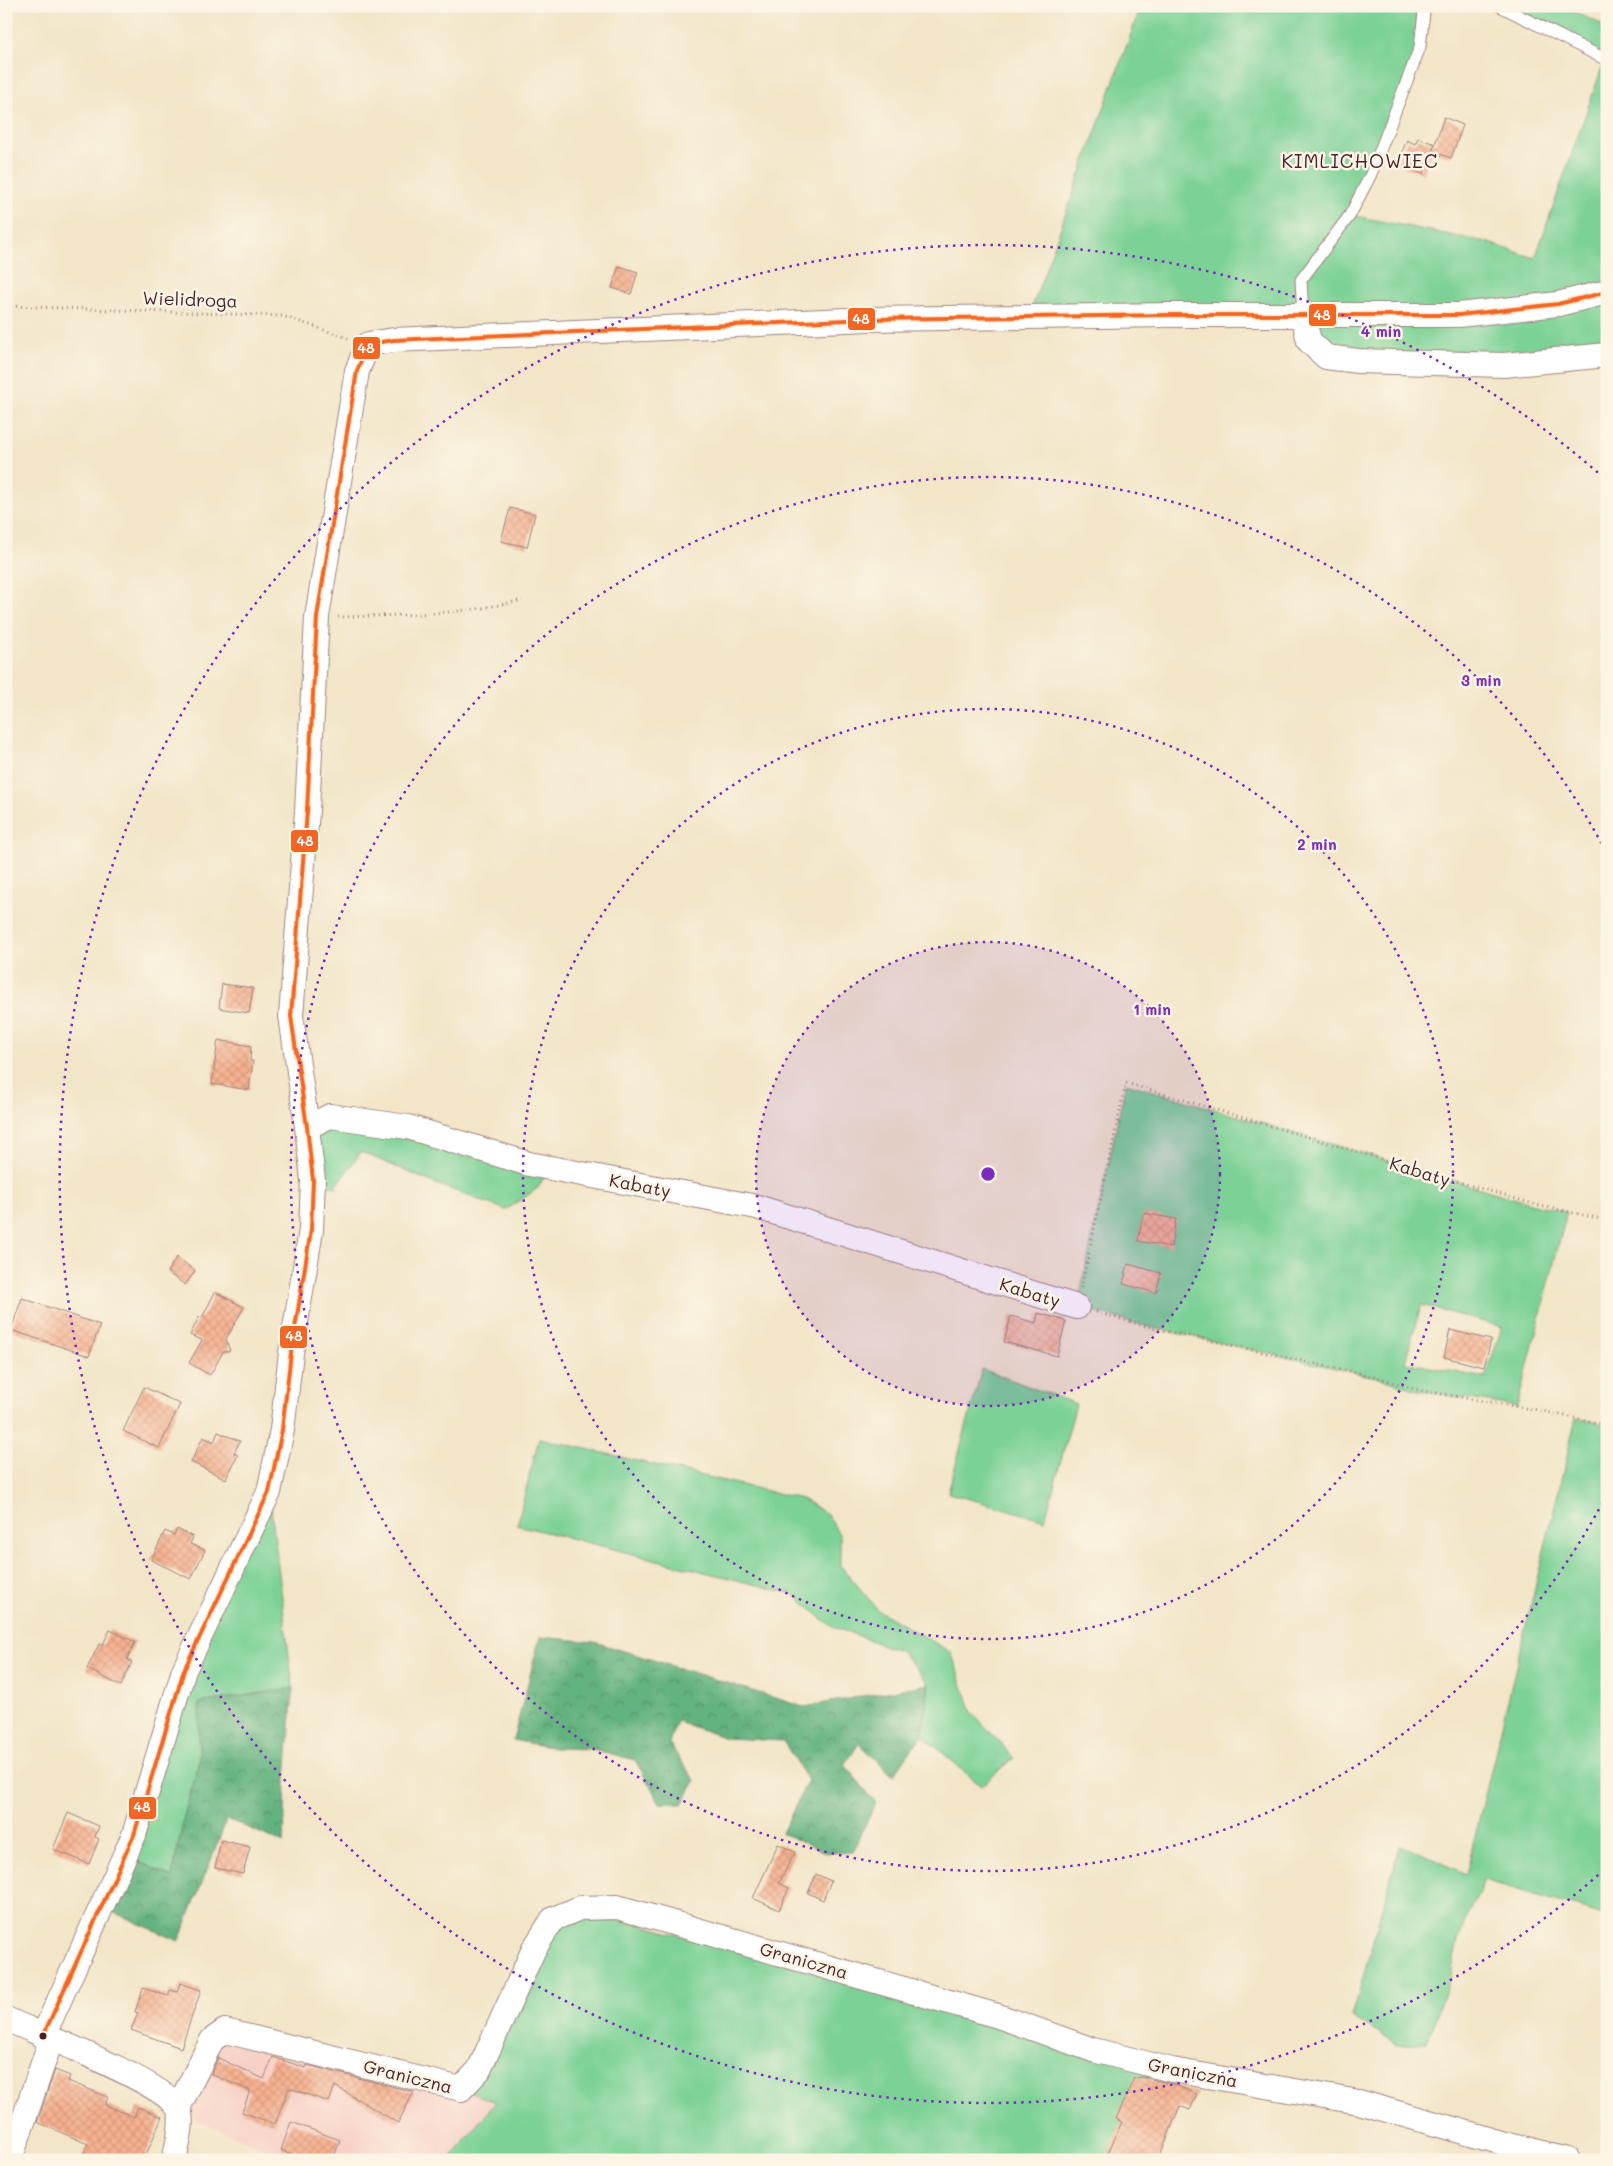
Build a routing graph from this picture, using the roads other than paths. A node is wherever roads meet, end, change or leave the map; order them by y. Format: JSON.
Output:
{"nodes":[{"id":1,"x":1422,"y":6,"type":"edge"},
{"id":2,"x":1500,"y":6,"type":"edge"},
{"id":3,"x":1607,"y":60,"type":"edge"},
{"id":4,"x":1607,"y":292,"type":"edge"},
{"id":5,"x":1303,"y":315,"type":"junction"},
{"id":6,"x":1607,"y":355,"type":"edge"},
{"id":7,"x":307,"y":1127,"type":"junction"},
{"id":8,"x":1077,"y":1306,"type":"road end"},
{"id":9,"x":6,"y":2019,"type":"edge"},
{"id":10,"x":47,"y":2038,"type":"junction"},
{"id":11,"x":178,"y":2108,"type":"junction"},
{"id":12,"x":6,"y":2154,"type":"edge"},
{"id":13,"x":174,"y":2160,"type":"edge"},
{"id":14,"x":1568,"y":2160,"type":"edge"}],
"edges":[{"from":1,"to":5,"type":"lane"},
{"from":2,"to":3,"type":"lane"},
{"from":4,"to":5,"type":"street"},
{"from":5,"to":6,"type":"street"},
{"from":5,"to":7,"type":"street"},
{"from":7,"to":8,"type":"street","name":"Kabaty"},
{"from":7,"to":10,"type":"street"},
{"from":9,"to":10,"type":"street"},
{"from":10,"to":11,"type":"street"},
{"from":10,"to":12,"type":"street"},
{"from":11,"to":13,"type":"street"},
{"from":11,"to":14,"type":"street","name":"Graniczna"}]}
